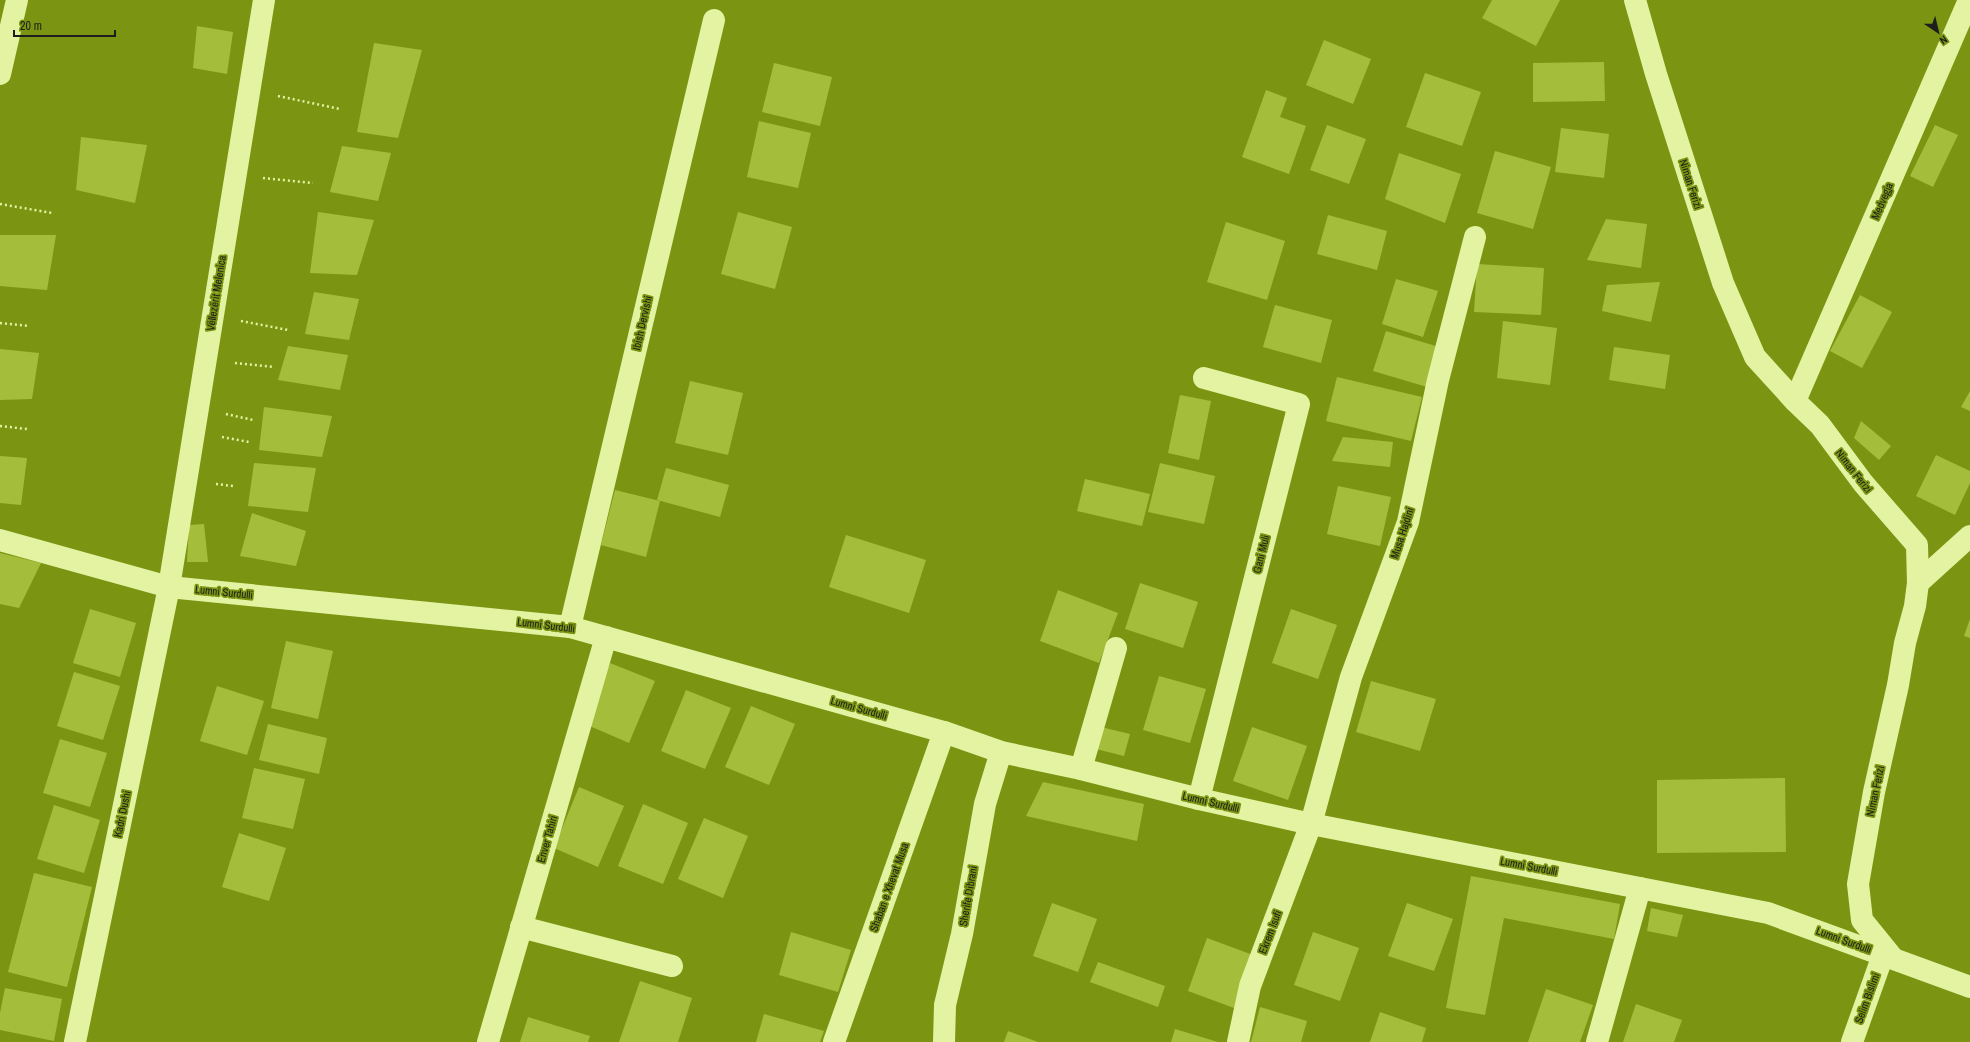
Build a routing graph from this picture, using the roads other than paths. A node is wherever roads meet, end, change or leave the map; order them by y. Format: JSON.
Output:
{"nodes":[{"id":1,"x":17,"y":0,"type":"edge"},
{"id":2,"x":264,"y":0,"type":"edge"},
{"id":3,"x":1635,"y":0,"type":"edge"},
{"id":4,"x":1969,"y":0,"type":"edge"},
{"id":5,"x":714,"y":20,"type":"dead end"},
{"id":6,"x":0,"y":74,"type":"edge"},
{"id":7,"x":1475,"y":237,"type":"dead end"},
{"id":8,"x":1204,"y":378,"type":"dead end"},
{"id":9,"x":1795,"y":401,"type":"junction"},
{"id":10,"x":1970,"y":536,"type":"edge"},
{"id":11,"x":0,"y":540,"type":"edge"},
{"id":12,"x":1918,"y":583,"type":"junction"},
{"id":13,"x":168,"y":587,"type":"junction"},
{"id":14,"x":570,"y":627,"type":"junction"},
{"id":15,"x":606,"y":637,"type":"junction"},
{"id":16,"x":1116,"y":648,"type":"dead end"},
{"id":17,"x":944,"y":732,"type":"junction"},
{"id":18,"x":1001,"y":752,"type":"junction"},
{"id":19,"x":1080,"y":769,"type":"junction"},
{"id":20,"x":1199,"y":799,"type":"junction"},
{"id":21,"x":1311,"y":824,"type":"junction"},
{"id":22,"x":1640,"y":888,"type":"junction"},
{"id":23,"x":521,"y":927,"type":"junction"},
{"id":24,"x":1888,"y":956,"type":"junction"},
{"id":25,"x":672,"y":966,"type":"dead end"},
{"id":26,"x":1970,"y":987,"type":"edge"},
{"id":27,"x":75,"y":1042,"type":"edge"},
{"id":28,"x":488,"y":1042,"type":"edge"},
{"id":29,"x":834,"y":1042,"type":"edge"},
{"id":30,"x":944,"y":1042,"type":"edge"},
{"id":31,"x":1238,"y":1042,"type":"edge"},
{"id":32,"x":1597,"y":1042,"type":"edge"},
{"id":33,"x":1852,"y":1042,"type":"edge"}],
"edges":[{"from":1,"to":6,"type":"street"},
{"from":2,"to":13,"type":"street","name":"Vëllezërit Melenica"},
{"from":3,"to":9,"type":"street","name":"Niman Ferizi"},
{"from":4,"to":9,"type":"street","name":"Medvegja"},
{"from":5,"to":14,"type":"street","name":"Ibish Dervishi"},
{"from":7,"to":21,"type":"street","name":"Musa Hajdini"},
{"from":8,"to":20,"type":"street","name":"Gani Muli"},
{"from":9,"to":12,"type":"street","name":"Niman Ferizi"},
{"from":10,"to":12,"type":"street"},
{"from":11,"to":13,"type":"street","name":"Lumni Surdulli"},
{"from":12,"to":24,"type":"street","name":"Niman Ferizi"},
{"from":13,"to":14,"type":"street","name":"Lumni Surdulli"},
{"from":13,"to":27,"type":"street","name":"Kadri Dushi"},
{"from":14,"to":15,"type":"street","name":"Lumni Surdulli"},
{"from":15,"to":17,"type":"street","name":"Lumni Surdulli"},
{"from":15,"to":23,"type":"street","name":"Enver Tahiri"},
{"from":16,"to":19,"type":"street"},
{"from":17,"to":18,"type":"street","name":"Lumni Surdulli"},
{"from":17,"to":29,"type":"street","name":"Shaban e Xhevat Musa"},
{"from":18,"to":19,"type":"street","name":"Lumni Surdulli"},
{"from":18,"to":30,"type":"street","name":"Sherife Dibrani"},
{"from":19,"to":20,"type":"street","name":"Lumni Surdulli"},
{"from":20,"to":21,"type":"street","name":"Lumni Surdulli"},
{"from":21,"to":22,"type":"street","name":"Lumni Surdulli"},
{"from":21,"to":31,"type":"street","name":"Ekrem Isufi"},
{"from":22,"to":24,"type":"street","name":"Lumni Surdulli"},
{"from":22,"to":32,"type":"street"},
{"from":23,"to":25,"type":"street"},
{"from":23,"to":28,"type":"street","name":"Enver Tahiri"},
{"from":24,"to":26,"type":"street","name":"Lumni Surdulli"},
{"from":24,"to":33,"type":"street","name":"Selim Bislimi"}]}
